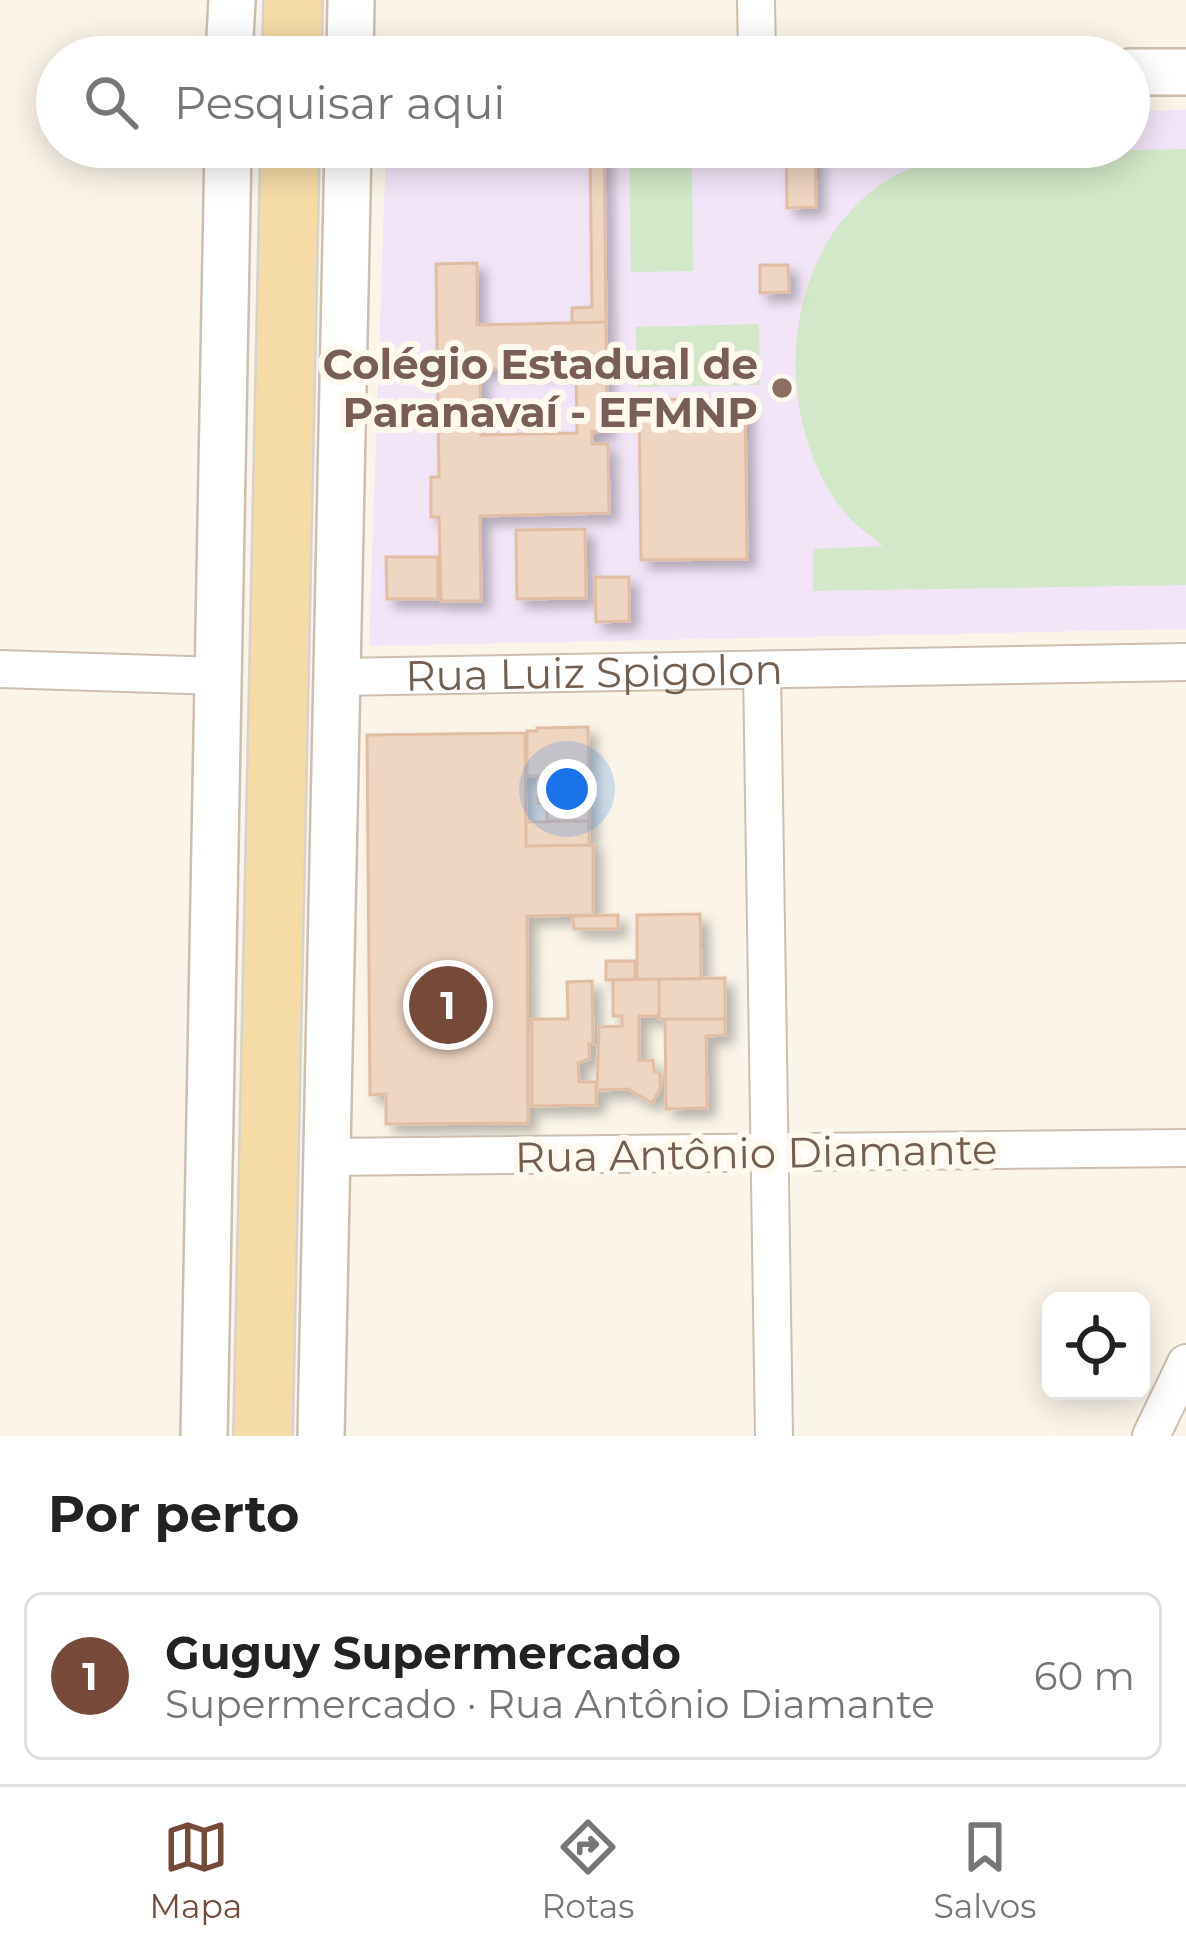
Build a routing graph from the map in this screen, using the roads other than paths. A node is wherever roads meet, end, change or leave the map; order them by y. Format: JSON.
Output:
{"nodes":[{"id":1,"x":232,"y":0,"type":"edge"},
{"id":2,"x":351,"y":0,"type":"edge"},
{"id":3,"x":756,"y":0,"type":"edge"},
{"id":4,"x":231,"y":36,"type":"edge"},
{"id":5,"x":350,"y":36,"type":"edge"},
{"id":6,"x":757,"y":36,"type":"edge"},
{"id":7,"x":1186,"y":71,"type":"edge"},
{"id":8,"x":1150,"y":72,"type":"edge"},
{"id":9,"x":228,"y":168,"type":"edge"},
{"id":10,"x":290,"y":168,"type":"edge"},
{"id":11,"x":348,"y":168,"type":"edge"},
{"id":12,"x":1186,"y":662,"type":"edge"},
{"id":13,"x":0,"y":669,"type":"edge"},
{"id":14,"x":762,"y":670,"type":"junction"},
{"id":15,"x":219,"y":676,"type":"junction"},
{"id":16,"x":278,"y":676,"type":"junction"},
{"id":17,"x":336,"y":676,"type":"junction"},
{"id":18,"x":1186,"y":1148,"type":"edge"},
{"id":19,"x":770,"y":1152,"type":"junction"},
{"id":20,"x":326,"y":1157,"type":"junction"},
{"id":21,"x":1186,"y":1364,"type":"edge"},
{"id":22,"x":204,"y":1436,"type":"edge"},
{"id":23,"x":263,"y":1436,"type":"edge"},
{"id":24,"x":321,"y":1436,"type":"edge"},
{"id":25,"x":774,"y":1436,"type":"edge"},
{"id":26,"x":1151,"y":1436,"type":"edge"}],
"edges":[{"from":1,"to":4,"type":"street"},
{"from":2,"to":5,"type":"street"},
{"from":3,"to":6,"type":"street"},
{"from":7,"to":8,"type":"street"},
{"from":9,"to":15,"type":"street"},
{"from":10,"to":16,"type":"main road"},
{"from":11,"to":17,"type":"street"},
{"from":12,"to":14,"type":"street","name":"Rua Luiz Spigolon"},
{"from":13,"to":15,"type":"street","name":"Rua Luiz Spigolon"},
{"from":14,"to":17,"type":"street","name":"Rua Luiz Spigolon"},
{"from":14,"to":19,"type":"street"},
{"from":15,"to":16,"type":"street","name":"Rua Luiz Spigolon"},
{"from":15,"to":22,"type":"street"},
{"from":16,"to":17,"type":"street","name":"Rua Luiz Spigolon"},
{"from":16,"to":23,"type":"main road"},
{"from":17,"to":20,"type":"street"},
{"from":18,"to":19,"type":"street","name":"Rua Antônio Diamante"},
{"from":19,"to":20,"type":"street","name":"Rua Antônio Diamante"},
{"from":19,"to":25,"type":"street"},
{"from":20,"to":24,"type":"street"},
{"from":21,"to":26,"type":"street"}]}
